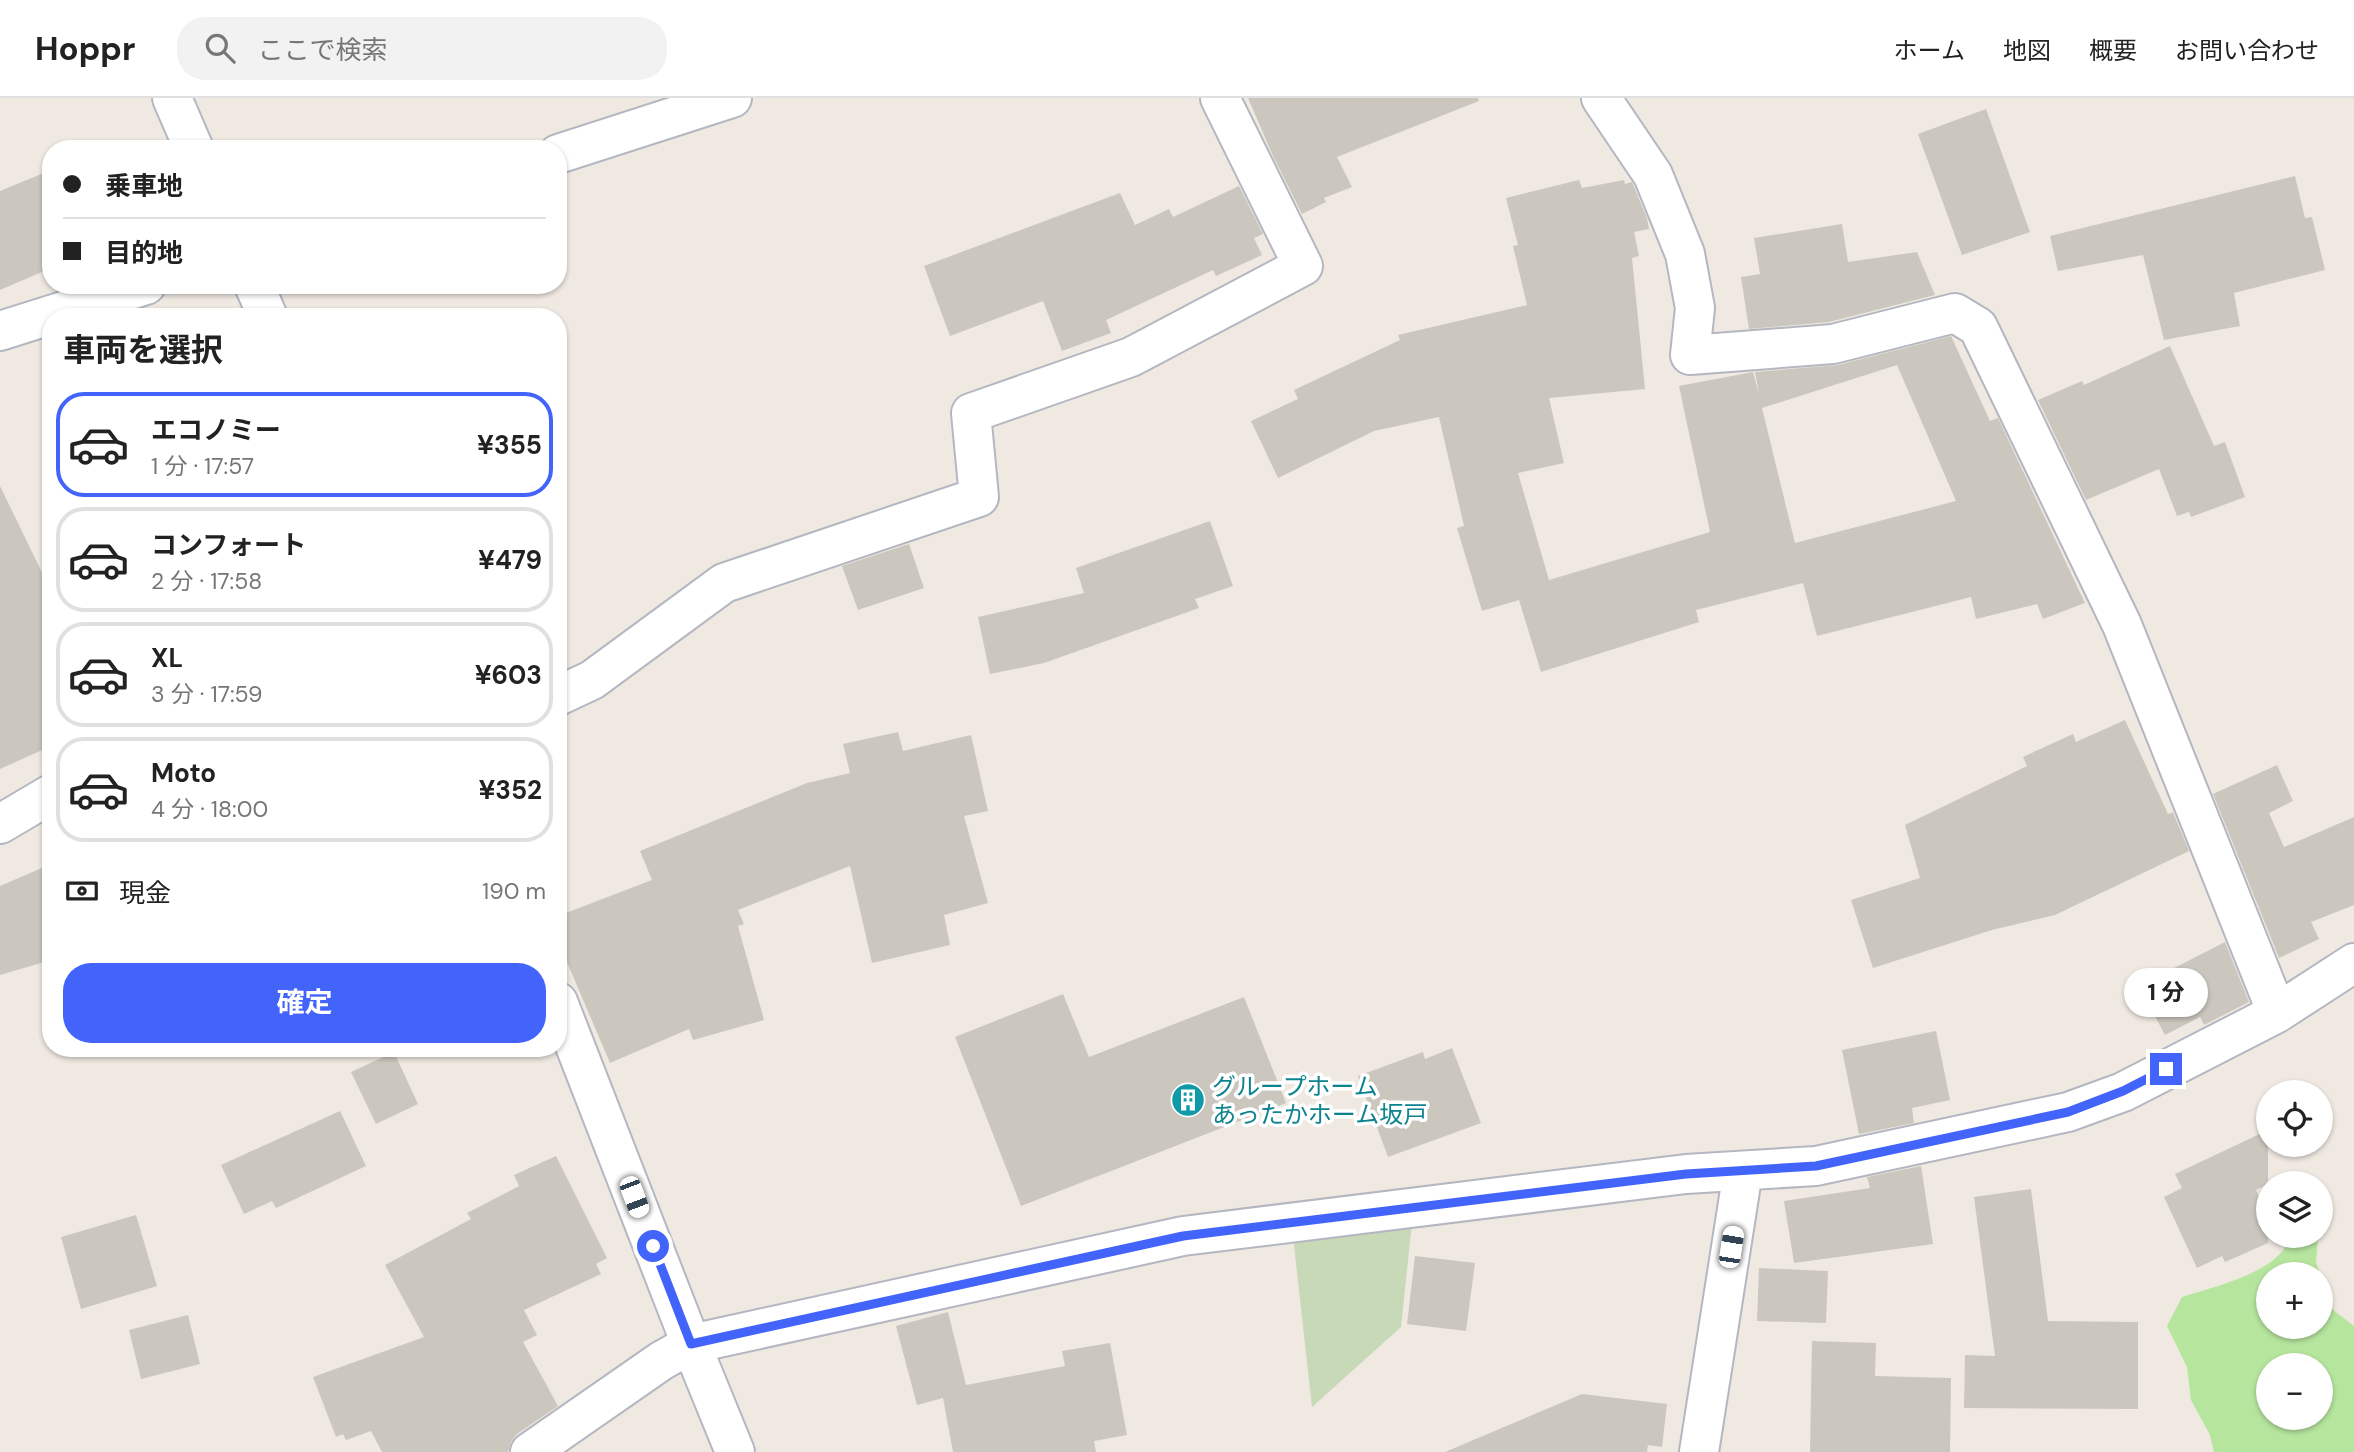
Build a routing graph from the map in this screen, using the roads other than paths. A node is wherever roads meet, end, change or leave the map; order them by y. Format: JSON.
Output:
{"nodes":[{"id":1,"x":172,"y":98,"type":"edge"},
{"id":2,"x":732,"y":98,"type":"edge"},
{"id":3,"x":1220,"y":98,"type":"edge"},
{"id":4,"x":1601,"y":98,"type":"edge"},
{"id":5,"x":190,"y":140,"type":"edge"},
{"id":6,"x":567,"y":150,"type":"edge"},
{"id":7,"x":117,"y":294,"type":"edge"},
{"id":8,"x":73,"y":308,"type":"edge"},
{"id":9,"x":42,"y":318,"type":"edge"},
{"id":10,"x":0,"y":331,"type":"edge"},
{"id":11,"x":567,"y":692,"type":"edge"},
{"id":12,"x":42,"y":799,"type":"edge"},
{"id":13,"x":0,"y":824,"type":"edge"},
{"id":14,"x":2354,"y":962,"type":"edge"},
{"id":15,"x":2277,"y":1013,"type":"junction"},
{"id":16,"x":567,"y":1025,"type":"edge"},
{"id":17,"x":1743,"y":1171,"type":"junction"},
{"id":18,"x":691,"y":1344,"type":"junction"},
{"id":19,"x":530,"y":1452,"type":"edge"},
{"id":20,"x":735,"y":1452,"type":"edge"},
{"id":21,"x":1699,"y":1452,"type":"edge"}],
"edges":[{"from":1,"to":5,"type":"street"},
{"from":2,"to":6,"type":"street"},
{"from":3,"to":11,"type":"street"},
{"from":4,"to":15,"type":"street"},
{"from":7,"to":8,"type":"street"},
{"from":9,"to":10,"type":"street"},
{"from":12,"to":13,"type":"street"},
{"from":14,"to":15,"type":"street"},
{"from":15,"to":17,"type":"street"},
{"from":16,"to":18,"type":"street"},
{"from":17,"to":18,"type":"street"},
{"from":17,"to":21,"type":"street"},
{"from":18,"to":19,"type":"street"},
{"from":18,"to":20,"type":"street"}]}
